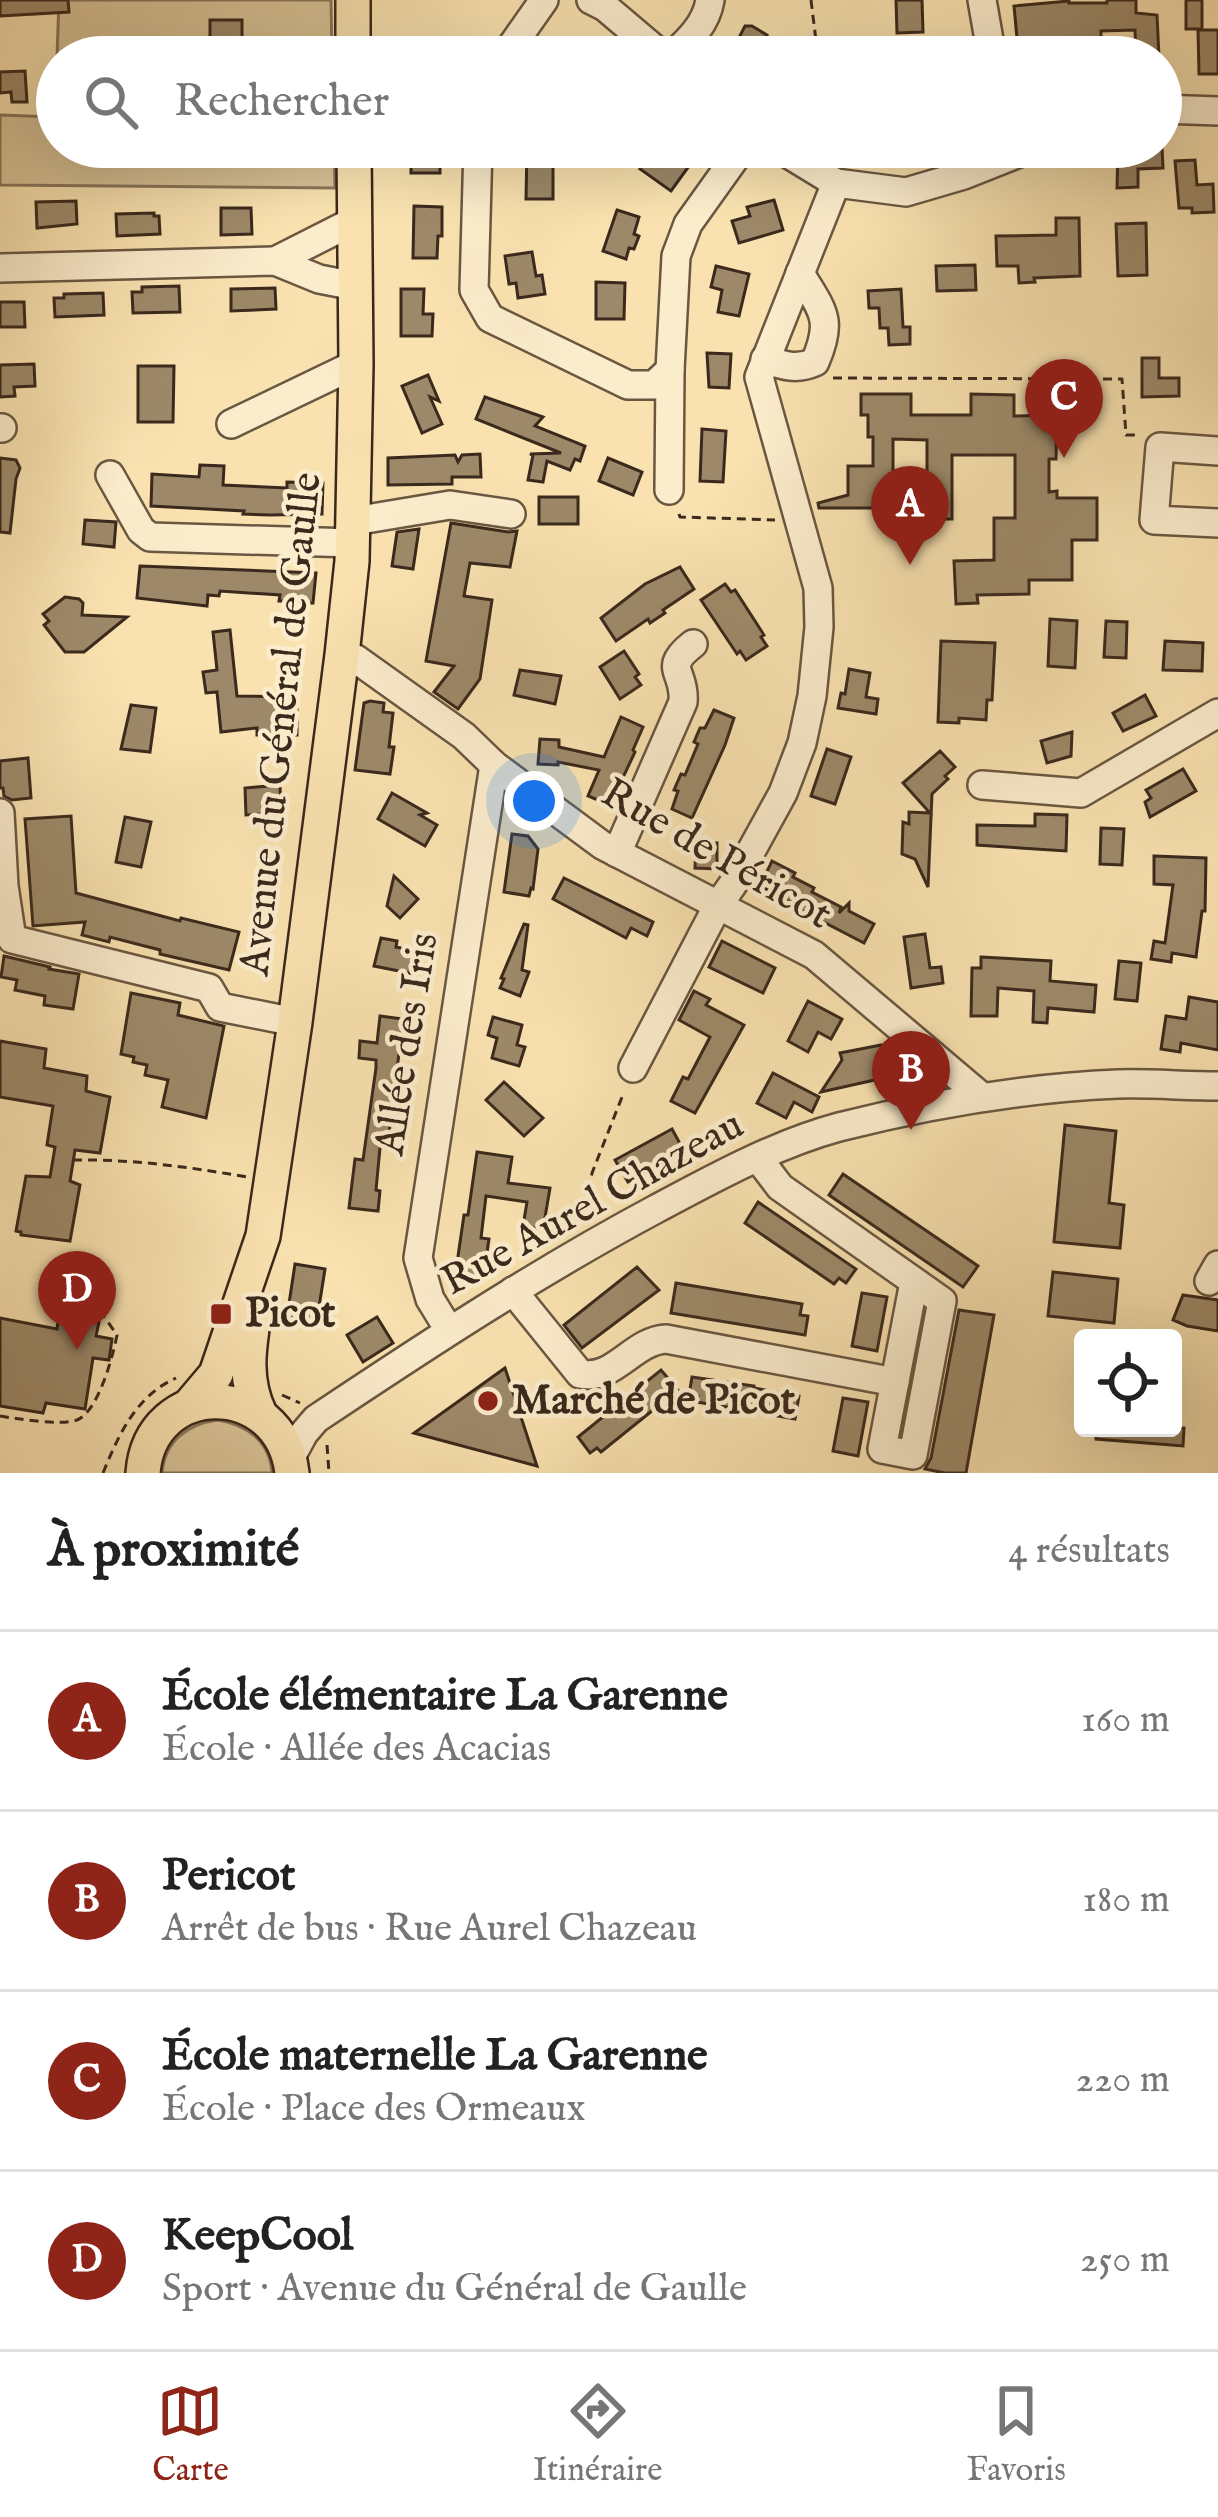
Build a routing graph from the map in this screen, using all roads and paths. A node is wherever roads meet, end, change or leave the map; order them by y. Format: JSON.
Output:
{"nodes":[{"id":1,"x":353,"y":0,"type":"edge"},
{"id":2,"x":544,"y":0,"type":"edge"},
{"id":3,"x":591,"y":0,"type":"edge"},
{"id":4,"x":710,"y":0,"type":"edge"},
{"id":5,"x":811,"y":0,"type":"edge"},
{"id":6,"x":982,"y":0,"type":"edge"},
{"id":7,"x":353,"y":36,"type":"edge"},
{"id":8,"x":519,"y":36,"type":"edge"},
{"id":9,"x":641,"y":36,"type":"edge"},
{"id":10,"x":692,"y":36,"type":"edge"},
{"id":11,"x":815,"y":36,"type":"edge"},
{"id":12,"x":988,"y":36,"type":"edge"},
{"id":13,"x":1182,"y":110,"type":"edge"},
{"id":14,"x":1218,"y":112,"type":"edge"},
{"id":15,"x":354,"y":168,"type":"edge"},
{"id":16,"x":477,"y":168,"type":"edge"},
{"id":17,"x":728,"y":168,"type":"edge"},
{"id":18,"x":811,"y":168,"type":"edge"},
{"id":19,"x":979,"y":168,"type":"edge"},
{"id":20,"x":836,"y":183,"type":"junction"},
{"id":21,"x":354,"y":221,"type":"junction"},
{"id":22,"x":275,"y":261,"type":"junction"},
{"id":23,"x":0,"y":268,"type":"edge"},
{"id":24,"x":800,"y":273,"type":"junction"},
{"id":25,"x":355,"y":286,"type":"junction"},
{"id":26,"x":764,"y":359,"type":"junction"},
{"id":27,"x":356,"y":364,"type":"junction"},
{"id":28,"x":670,"y":370,"type":"junction"},
{"id":29,"x":827,"y":377,"type":"dead end"},
{"id":30,"x":231,"y":424,"type":"dead end"},
{"id":31,"x":1160,"y":447,"type":"junction"},
{"id":32,"x":1218,"y":451,"type":"edge"},
{"id":33,"x":110,"y":475,"type":"dead end"},
{"id":34,"x":669,"y":490,"type":"joint"},
{"id":35,"x":511,"y":514,"type":"dead end"},
{"id":36,"x":801,"y":520,"type":"junction"},
{"id":37,"x":1218,"y":523,"type":"edge"},
{"id":38,"x":354,"y":532,"type":"junction"},
{"id":39,"x":693,"y":644,"type":"dead end"},
{"id":40,"x":342,"y":655,"type":"junction"},
{"id":41,"x":1218,"y":712,"type":"edge"},
{"id":42,"x":494,"y":765,"type":"junction"},
{"id":43,"x":982,"y":785,"type":"dead end"},
{"id":44,"x":0,"y":813,"type":"edge"},
{"id":45,"x":617,"y":853,"type":"junction"},
{"id":46,"x":2,"y":870,"type":"edge"},
{"id":47,"x":717,"y":907,"type":"junction"},
{"id":48,"x":295,"y":1022,"type":"junction"},
{"id":49,"x":633,"y":1068,"type":"joint"},
{"id":50,"x":1218,"y":1086,"type":"edge"},
{"id":51,"x":982,"y":1097,"type":"junction"},
{"id":52,"x":758,"y":1158,"type":"junction"},
{"id":53,"x":73,"y":1160,"type":"dead end"},
{"id":54,"x":272,"y":1181,"type":"junction"},
{"id":55,"x":263,"y":1236,"type":"junction"},
{"id":56,"x":580,"y":1250,"type":"junction"},
{"id":57,"x":914,"y":1282,"type":"junction"},
{"id":58,"x":513,"y":1291,"type":"junction"},
{"id":59,"x":101,"y":1312,"type":"dead end"},
{"id":60,"x":449,"y":1330,"type":"junction"},
{"id":61,"x":895,"y":1382,"type":"junction"},
{"id":62,"x":187,"y":1390,"type":"junction"},
{"id":63,"x":265,"y":1407,"type":"junction"},
{"id":64,"x":0,"y":1416,"type":"edge"},
{"id":65,"x":315,"y":1420,"type":"junction"},
{"id":66,"x":291,"y":1465,"type":"edge"},
{"id":67,"x":143,"y":1472,"type":"edge"},
{"id":68,"x":103,"y":1473,"type":"edge"},
{"id":69,"x":328,"y":1473,"type":"edge"}],
"edges":[{"from":1,"to":7,"type":"main road"},
{"from":2,"to":8,"type":"street"},
{"from":3,"to":9,"type":"street"},
{"from":4,"to":10,"type":"street"},
{"from":5,"to":11,"type":"path"},
{"from":6,"to":12,"type":"street"},
{"from":13,"to":14,"type":"street"},
{"from":15,"to":21,"type":"main road","name":"Avenue du Général de Gaulle"},
{"from":16,"to":28,"type":"street"},
{"from":17,"to":28,"type":"street"},
{"from":18,"to":20,"type":"street"},
{"from":19,"to":20,"type":"street"},
{"from":20,"to":24,"type":"street"},
{"from":21,"to":22,"type":"street"},
{"from":21,"to":25,"type":"main road","name":"Avenue du Général de Gaulle"},
{"from":22,"to":23,"type":"street"},
{"from":22,"to":25,"type":"street"},
{"from":24,"to":26,"type":"street"},
{"from":24,"to":26,"type":"street"},
{"from":25,"to":27,"type":"main road","name":"Avenue du Général de Gaulle"},
{"from":26,"to":36,"type":"street"},
{"from":27,"to":30,"type":"street"},
{"from":27,"to":38,"type":"main road","name":"Avenue du Général de Gaulle"},
{"from":28,"to":34,"type":"street"},
{"from":29,"to":31,"type":"path"},
{"from":31,"to":32,"type":"street"},
{"from":31,"to":37,"type":"street"},
{"from":33,"to":38,"type":"street"},
{"from":34,"to":36,"type":"path"},
{"from":35,"to":38,"type":"street"},
{"from":36,"to":47,"type":"street"},
{"from":38,"to":40,"type":"main road","name":"Avenue du Général de Gaulle"},
{"from":39,"to":45,"type":"street"},
{"from":40,"to":42,"type":"street","name":"Rue de Péricot"},
{"from":40,"to":48,"type":"main road","name":"Avenue du Général de Gaulle"},
{"from":41,"to":43,"type":"street"},
{"from":42,"to":45,"type":"street","name":"Rue de Péricot"},
{"from":42,"to":60,"type":"street","name":"Allée des Iris"},
{"from":44,"to":46,"type":"street"},
{"from":45,"to":47,"type":"street","name":"Rue de Péricot"},
{"from":46,"to":48,"type":"street"},
{"from":47,"to":49,"type":"street"},
{"from":47,"to":51,"type":"street","name":"Rue de Péricot"},
{"from":48,"to":54,"type":"main road","name":"Avenue du Général de Gaulle"},
{"from":49,"to":56,"type":"path"},
{"from":50,"to":51,"type":"street","name":"Rue Aurel Chazeau"},
{"from":51,"to":52,"type":"street","name":"Rue Aurel Chazeau"},
{"from":52,"to":56,"type":"street","name":"Rue Aurel Chazeau"},
{"from":52,"to":57,"type":"street"},
{"from":53,"to":54,"type":"path"},
{"from":54,"to":55,"type":"main road","name":"Avenue du Général de Gaulle"},
{"from":55,"to":62,"type":"main road","name":"Avenue du Général de Gaulle"},
{"from":55,"to":63,"type":"main road","name":"Avenue du Général de Gaulle"},
{"from":56,"to":58,"type":"street","name":"Rue Aurel Chazeau"},
{"from":57,"to":61,"type":"street"},
{"from":57,"to":61,"type":"street"},
{"from":58,"to":60,"type":"street","name":"Rue Aurel Chazeau"},
{"from":58,"to":61,"type":"street"},
{"from":59,"to":64,"type":"path"},
{"from":60,"to":65,"type":"street","name":"Rue Aurel Chazeau"},
{"from":62,"to":63,"type":"main road"},
{"from":62,"to":67,"type":"main road","name":"Avenue du Général de Gaulle"},
{"from":62,"to":68,"type":"path"},
{"from":63,"to":65,"type":"path"},
{"from":63,"to":65,"type":"street"},
{"from":63,"to":66,"type":"main road","name":"Avenue du Général de Gaulle"},
{"from":65,"to":66,"type":"street","name":"Rue Aurel Chazeau"},
{"from":65,"to":69,"type":"path"}]}
